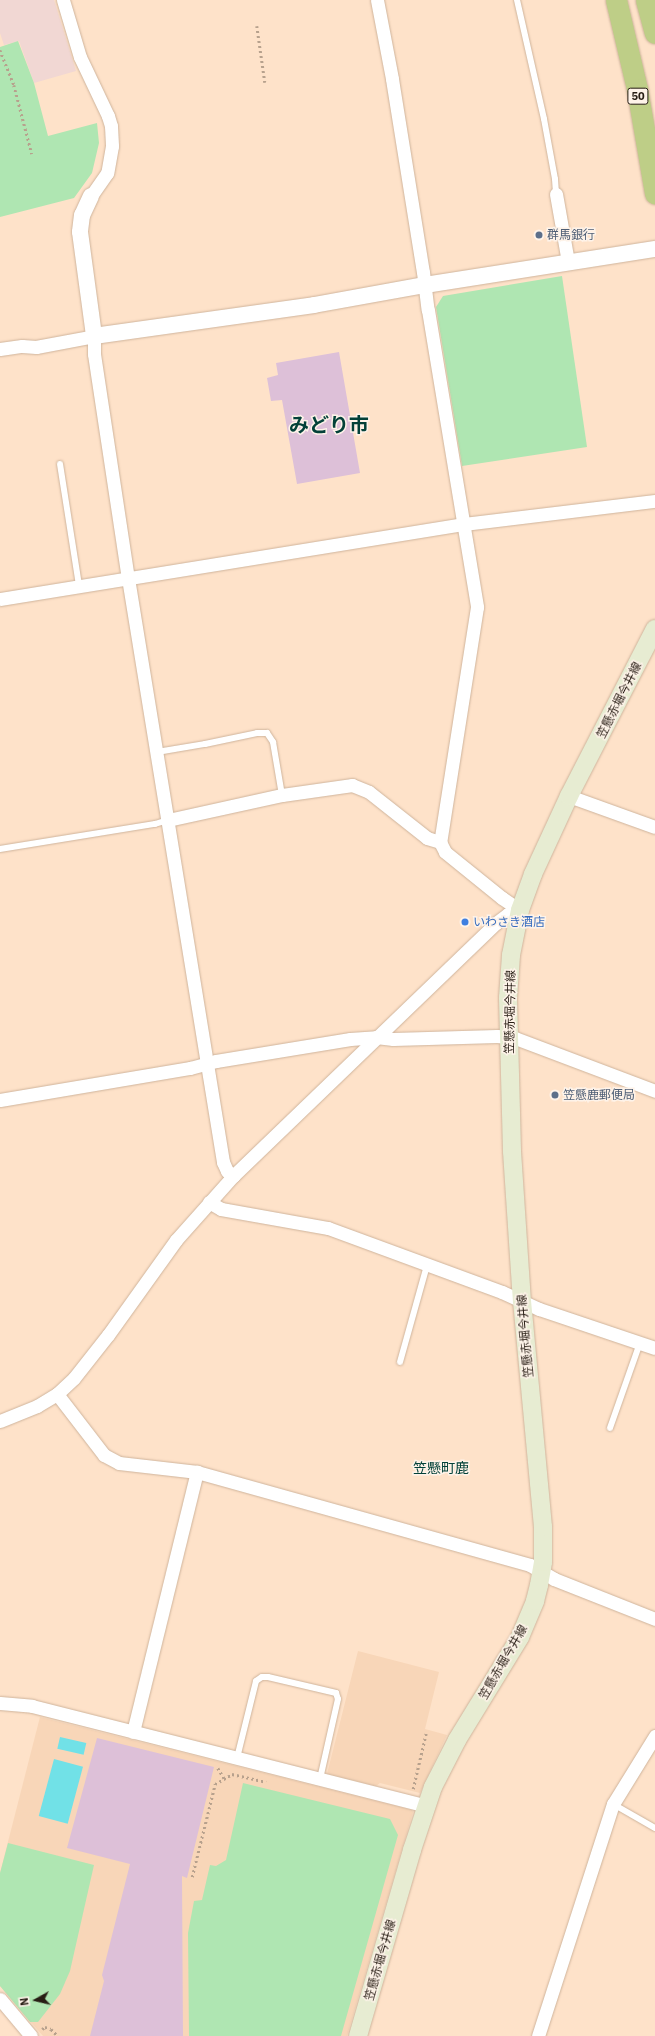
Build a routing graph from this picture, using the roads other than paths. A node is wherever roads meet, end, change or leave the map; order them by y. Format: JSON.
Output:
{"nodes":[{"id":1,"x":63,"y":0,"type":"edge"},
{"id":2,"x":377,"y":0,"type":"edge"},
{"id":3,"x":517,"y":0,"type":"edge"},
{"id":4,"x":616,"y":0,"type":"edge"},
{"id":5,"x":646,"y":0,"type":"edge"},
{"id":6,"x":655,"y":33,"type":"edge"},
{"id":7,"x":655,"y":193,"type":"edge"},
{"id":8,"x":556,"y":194,"type":"joint"},
{"id":9,"x":91,"y":196,"type":"joint"},
{"id":10,"x":655,"y":249,"type":"edge"},
{"id":11,"x":568,"y":262,"type":"junction"},
{"id":12,"x":425,"y":285,"type":"junction"},
{"id":13,"x":94,"y":336,"type":"junction"},
{"id":14,"x":0,"y":349,"type":"edge"},
{"id":15,"x":60,"y":464,"type":"dead end"},
{"id":16,"x":655,"y":501,"type":"edge"},
{"id":17,"x":464,"y":524,"type":"junction"},
{"id":18,"x":128,"y":578,"type":"junction"},
{"id":19,"x":79,"y":586,"type":"junction"},
{"id":20,"x":0,"y":599,"type":"edge"},
{"id":21,"x":655,"y":629,"type":"edge"},
{"id":22,"x":157,"y":752,"type":"junction"},
{"id":23,"x":282,"y":795,"type":"junction"},
{"id":24,"x":569,"y":796,"type":"junction"},
{"id":25,"x":168,"y":820,"type":"junction"},
{"id":26,"x":655,"y":827,"type":"edge"},
{"id":27,"x":440,"y":842,"type":"junction"},
{"id":28,"x":0,"y":849,"type":"edge"},
{"id":29,"x":520,"y":910,"type":"junction"},
{"id":30,"x":376,"y":1037,"type":"junction"},
{"id":31,"x":508,"y":1038,"type":"junction"},
{"id":32,"x":207,"y":1063,"type":"junction"},
{"id":33,"x":655,"y":1090,"type":"edge"},
{"id":34,"x":0,"y":1100,"type":"edge"},
{"id":35,"x":233,"y":1176,"type":"junction"},
{"id":36,"x":209,"y":1202,"type":"junction"},
{"id":37,"x":427,"y":1265,"type":"junction"},
{"id":38,"x":522,"y":1302,"type":"junction"},
{"id":39,"x":640,"y":1343,"type":"junction"},
{"id":40,"x":655,"y":1348,"type":"edge"},
{"id":41,"x":400,"y":1362,"type":"dead end"},
{"id":42,"x":57,"y":1394,"type":"junction"},
{"id":43,"x":0,"y":1421,"type":"edge"},
{"id":44,"x":610,"y":1428,"type":"dead end"},
{"id":45,"x":197,"y":1472,"type":"junction"},
{"id":46,"x":541,"y":1572,"type":"junction"},
{"id":47,"x":655,"y":1619,"type":"edge"},
{"id":48,"x":0,"y":1703,"type":"edge"},
{"id":49,"x":133,"y":1732,"type":"junction"},
{"id":50,"x":655,"y":1736,"type":"edge"},
{"id":51,"x":237,"y":1758,"type":"junction"},
{"id":52,"x":320,"y":1779,"type":"junction"},
{"id":53,"x":613,"y":1804,"type":"junction"},
{"id":54,"x":426,"y":1806,"type":"junction"},
{"id":55,"x":655,"y":1828,"type":"edge"},
{"id":56,"x":0,"y":1999,"type":"edge"},
{"id":57,"x":35,"y":2034,"type":"edge"},
{"id":58,"x":358,"y":2036,"type":"edge"},
{"id":59,"x":538,"y":2036,"type":"edge"}],
"edges":[{"from":1,"to":9,"type":"street"},
{"from":2,"to":12,"type":"street"},
{"from":3,"to":8,"type":"lane"},
{"from":4,"to":7,"type":"highway","number":"50"},
{"from":5,"to":6,"type":"highway"},
{"from":8,"to":11,"type":"street"},
{"from":9,"to":13,"type":"street"},
{"from":10,"to":11,"type":"street"},
{"from":11,"to":12,"type":"street"},
{"from":12,"to":13,"type":"street"},
{"from":12,"to":17,"type":"street"},
{"from":13,"to":14,"type":"street"},
{"from":13,"to":18,"type":"street"},
{"from":15,"to":19,"type":"lane"},
{"from":16,"to":17,"type":"street"},
{"from":17,"to":18,"type":"street"},
{"from":17,"to":27,"type":"street"},
{"from":18,"to":19,"type":"street"},
{"from":18,"to":22,"type":"street"},
{"from":19,"to":20,"type":"street"},
{"from":21,"to":24,"type":"main road","name":"笠懸赤堀今井線"},
{"from":22,"to":23,"type":"lane"},
{"from":22,"to":25,"type":"street"},
{"from":23,"to":25,"type":"street"},
{"from":23,"to":27,"type":"street"},
{"from":24,"to":26,"type":"street"},
{"from":24,"to":29,"type":"main road","name":"笠懸赤堀今井線"},
{"from":25,"to":28,"type":"lane"},
{"from":25,"to":32,"type":"street"},
{"from":27,"to":29,"type":"street"},
{"from":29,"to":30,"type":"street"},
{"from":29,"to":31,"type":"main road","name":"笠懸赤堀今井線"},
{"from":30,"to":31,"type":"street"},
{"from":30,"to":32,"type":"street"},
{"from":30,"to":35,"type":"street"},
{"from":31,"to":33,"type":"street"},
{"from":31,"to":38,"type":"main road","name":"笠懸赤堀今井線"},
{"from":32,"to":34,"type":"street"},
{"from":32,"to":35,"type":"street"},
{"from":35,"to":36,"type":"street"},
{"from":36,"to":37,"type":"street"},
{"from":36,"to":42,"type":"street"},
{"from":37,"to":38,"type":"street"},
{"from":37,"to":41,"type":"lane"},
{"from":38,"to":39,"type":"street"},
{"from":38,"to":46,"type":"main road","name":"笠懸赤堀今井線"},
{"from":39,"to":40,"type":"street"},
{"from":39,"to":44,"type":"lane"},
{"from":42,"to":43,"type":"street"},
{"from":42,"to":45,"type":"street"},
{"from":45,"to":46,"type":"street"},
{"from":45,"to":49,"type":"street"},
{"from":46,"to":47,"type":"street"},
{"from":46,"to":54,"type":"main road","name":"笠懸赤堀今井線"},
{"from":48,"to":49,"type":"street"},
{"from":49,"to":51,"type":"street"},
{"from":50,"to":53,"type":"street"},
{"from":51,"to":52,"type":"street"},
{"from":51,"to":52,"type":"lane"},
{"from":52,"to":54,"type":"street"},
{"from":53,"to":55,"type":"lane"},
{"from":53,"to":59,"type":"street"},
{"from":54,"to":58,"type":"main road","name":"笠懸赤堀今井線"},
{"from":56,"to":57,"type":"street"}]}
